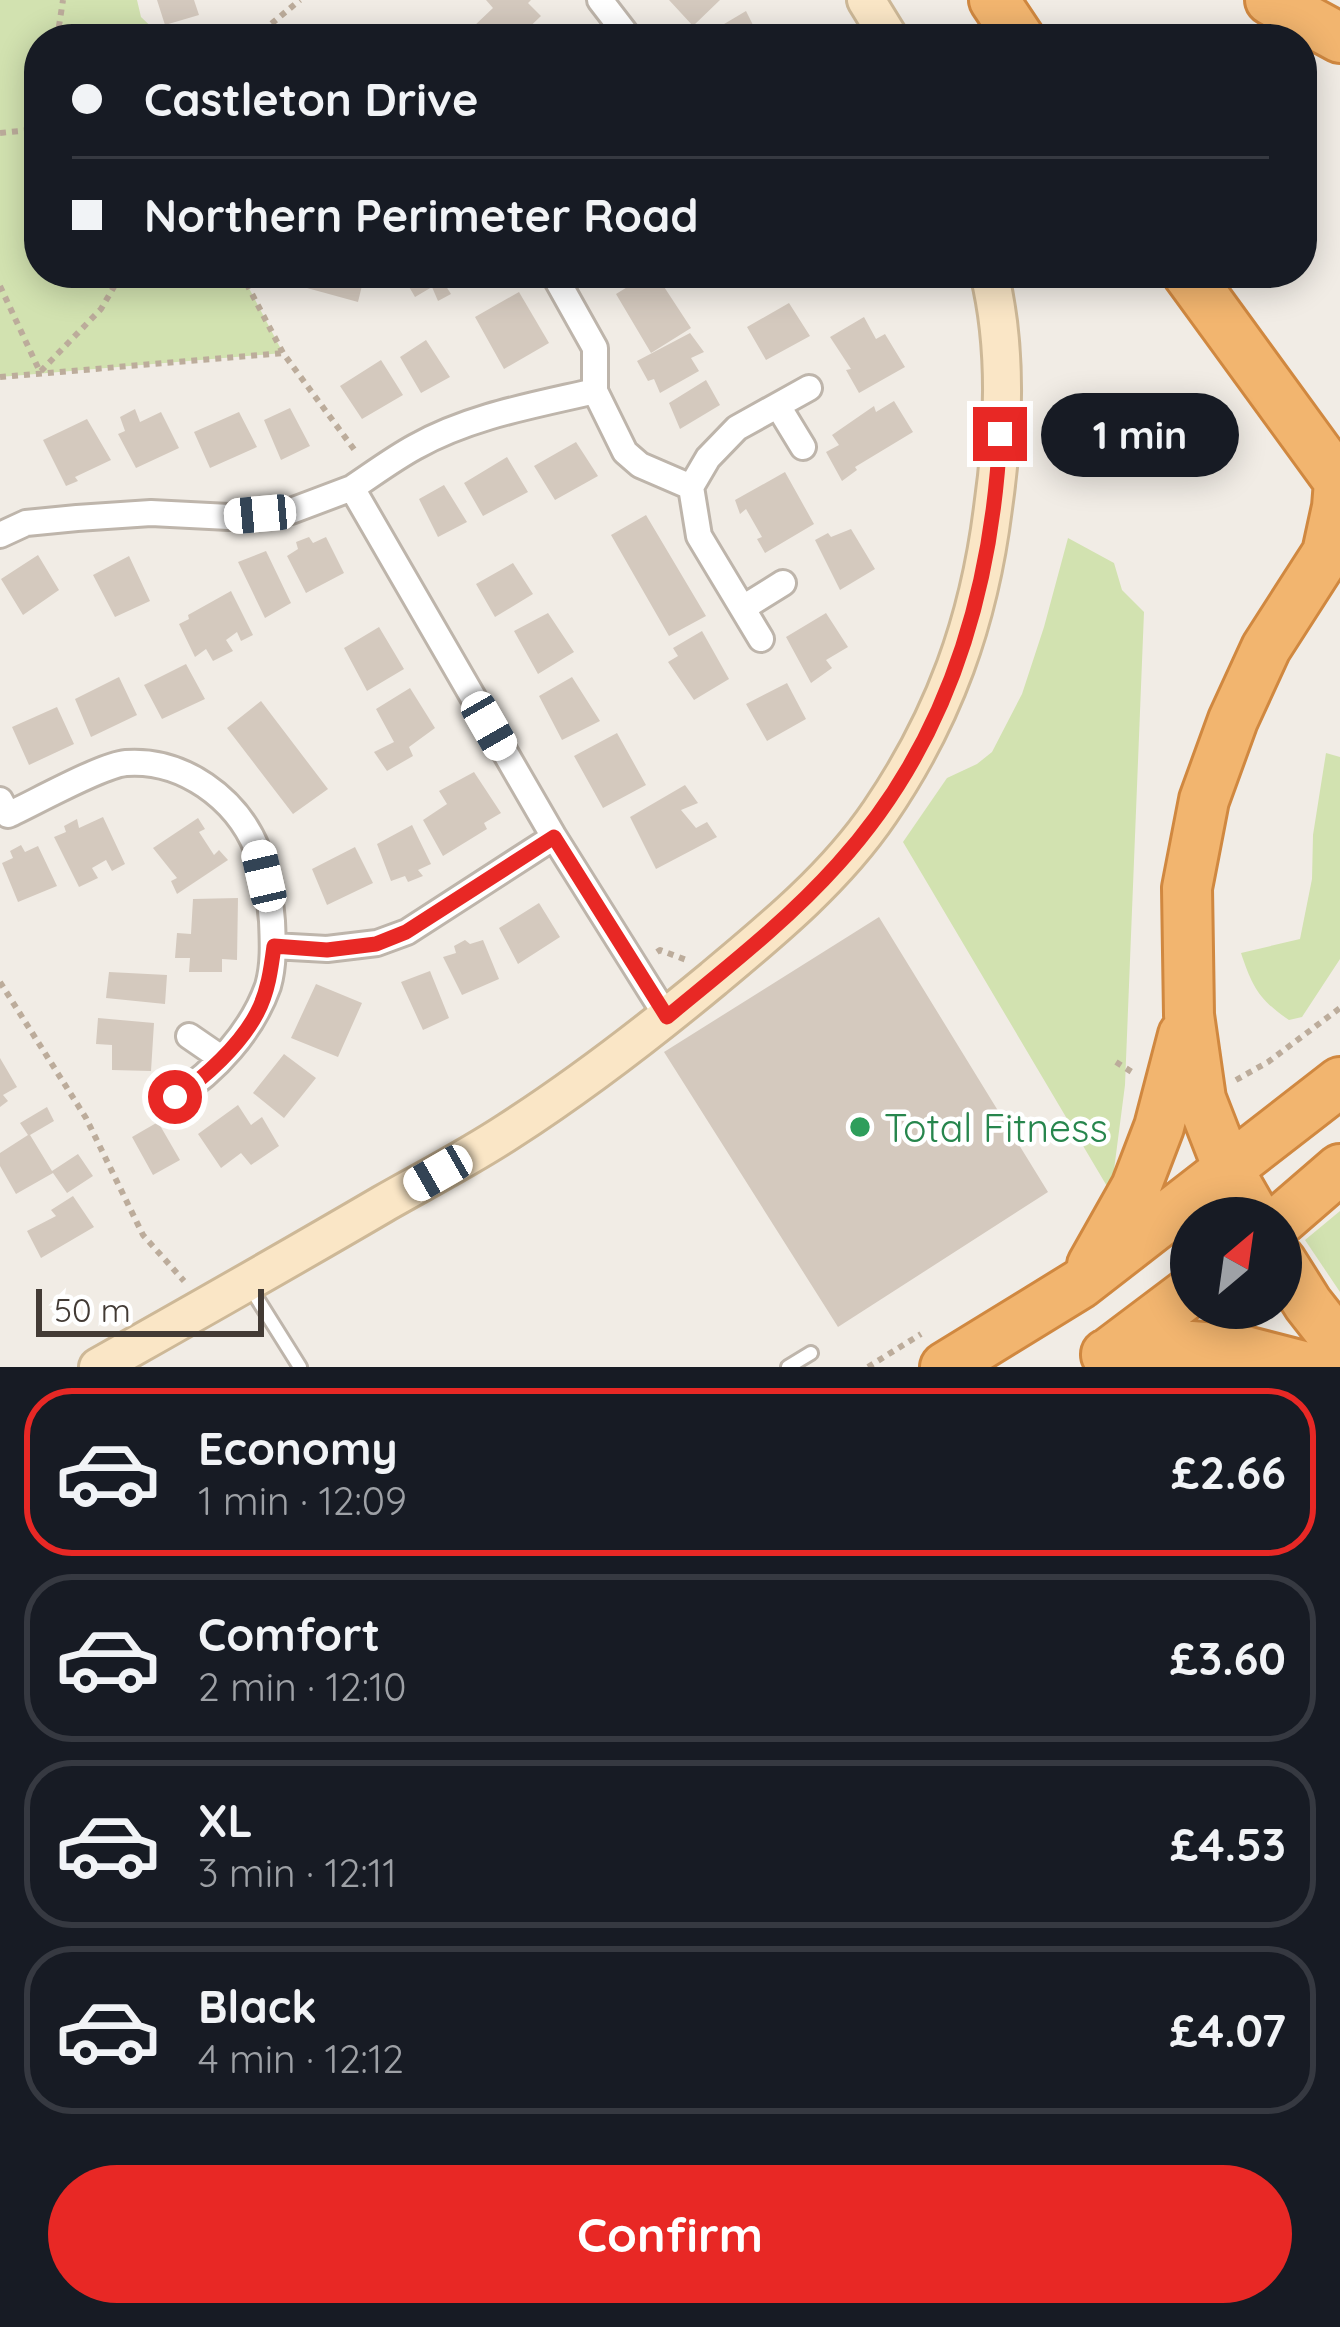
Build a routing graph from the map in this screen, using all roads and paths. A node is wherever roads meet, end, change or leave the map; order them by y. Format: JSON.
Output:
{"nodes":[{"id":1,"x":300,"y":0,"type":"edge"},
{"id":2,"x":600,"y":0,"type":"edge"},
{"id":3,"x":1270,"y":0,"type":"edge"},
{"id":4,"x":272,"y":24,"type":"edge"},
{"id":5,"x":618,"y":24,"type":"edge"},
{"id":6,"x":1314,"y":24,"type":"edge"},
{"id":7,"x":0,"y":286,"type":"edge"},
{"id":8,"x":113,"y":288,"type":"edge"},
{"id":9,"x":249,"y":288,"type":"edge"},
{"id":10,"x":561,"y":288,"type":"edge"},
{"id":11,"x":992,"y":288,"type":"edge"},
{"id":12,"x":1198,"y":288,"type":"edge"},
{"id":13,"x":284,"y":352,"type":"junction"},
{"id":14,"x":40,"y":372,"type":"junction"},
{"id":15,"x":0,"y":377,"type":"edge"},
{"id":16,"x":809,"y":388,"type":"dead end"},
{"id":17,"x":595,"y":392,"type":"junction"},
{"id":18,"x":778,"y":406,"type":"junction"},
{"id":19,"x":803,"y":446,"type":"dead end"},
{"id":20,"x":362,"y":481,"type":"junction"},
{"id":21,"x":1340,"y":483,"type":"edge"},
{"id":22,"x":691,"y":487,"type":"junction"},
{"id":23,"x":0,"y":535,"type":"edge"},
{"id":24,"x":783,"y":584,"type":"dead end"},
{"id":25,"x":743,"y":608,"type":"junction"},
{"id":26,"x":761,"y":639,"type":"dead end"},
{"id":27,"x":3,"y":812,"type":"edge"},
{"id":28,"x":554,"y":837,"type":"junction"},
{"id":29,"x":274,"y":946,"type":"junction"},
{"id":30,"x":0,"y":982,"type":"edge"},
{"id":31,"x":1189,"y":1015,"type":"junction"},
{"id":32,"x":667,"y":1017,"type":"junction"},
{"id":33,"x":189,"y":1036,"type":"dead end"},
{"id":34,"x":221,"y":1058,"type":"junction"},
{"id":35,"x":1340,"y":1082,"type":"edge"},
{"id":36,"x":175,"y":1097,"type":"dead end"},
{"id":37,"x":1340,"y":1169,"type":"edge"},
{"id":38,"x":1228,"y":1171,"type":"junction"},
{"id":39,"x":1243,"y":1197,"type":"edge"},
{"id":40,"x":1302,"y":1202,"type":"edge"},
{"id":41,"x":247,"y":1283,"type":"junction"},
{"id":42,"x":1080,"y":1284,"type":"junction"},
{"id":43,"x":1302,"y":1294,"type":"edge"},
{"id":44,"x":206,"y":1306,"type":"junction"},
{"id":45,"x":1170,"y":1306,"type":"edge"},
{"id":46,"x":1340,"y":1345,"type":"edge"},
{"id":47,"x":811,"y":1353,"type":"dead end"},
{"id":48,"x":1096,"y":1361,"type":"edge"},
{"id":49,"x":101,"y":1366,"type":"edge"},
{"id":50,"x":300,"y":1367,"type":"edge"},
{"id":51,"x":788,"y":1367,"type":"edge"},
{"id":52,"x":945,"y":1367,"type":"edge"},
{"id":53,"x":1307,"y":1367,"type":"edge"}],
"edges":[{"from":1,"to":4,"type":"path"},
{"from":2,"to":5,"type":"street"},
{"from":3,"to":6,"type":"highway"},
{"from":7,"to":14,"type":"path"},
{"from":8,"to":14,"type":"path"},
{"from":9,"to":13,"type":"path"},
{"from":10,"to":17,"type":"street"},
{"from":11,"to":32,"type":"main road"},
{"from":12,"to":21,"type":"highway"},
{"from":13,"to":14,"type":"path"},
{"from":13,"to":20,"type":"path"},
{"from":14,"to":15,"type":"path"},
{"from":16,"to":18,"type":"street"},
{"from":17,"to":20,"type":"street"},
{"from":17,"to":22,"type":"street"},
{"from":18,"to":19,"type":"street"},
{"from":18,"to":22,"type":"street"},
{"from":20,"to":23,"type":"street"},
{"from":20,"to":28,"type":"street"},
{"from":21,"to":31,"type":"highway"},
{"from":22,"to":25,"type":"street"},
{"from":24,"to":25,"type":"street"},
{"from":25,"to":26,"type":"street"},
{"from":27,"to":29,"type":"street"},
{"from":28,"to":29,"type":"street"},
{"from":28,"to":32,"type":"street"},
{"from":29,"to":34,"type":"street"},
{"from":30,"to":44,"type":"path"},
{"from":31,"to":38,"type":"highway"},
{"from":31,"to":42,"type":"highway"},
{"from":32,"to":41,"type":"main road"},
{"from":33,"to":34,"type":"street"},
{"from":34,"to":36,"type":"street"},
{"from":35,"to":38,"type":"highway"},
{"from":37,"to":40,"type":"highway"},
{"from":38,"to":39,"type":"highway"},
{"from":38,"to":42,"type":"highway"},
{"from":41,"to":44,"type":"main road"},
{"from":41,"to":50,"type":"lane"},
{"from":42,"to":52,"type":"highway"},
{"from":43,"to":46,"type":"highway"},
{"from":44,"to":49,"type":"main road"},
{"from":45,"to":48,"type":"highway"},
{"from":47,"to":51,"type":"lane"},
{"from":48,"to":53,"type":"highway"}]}
